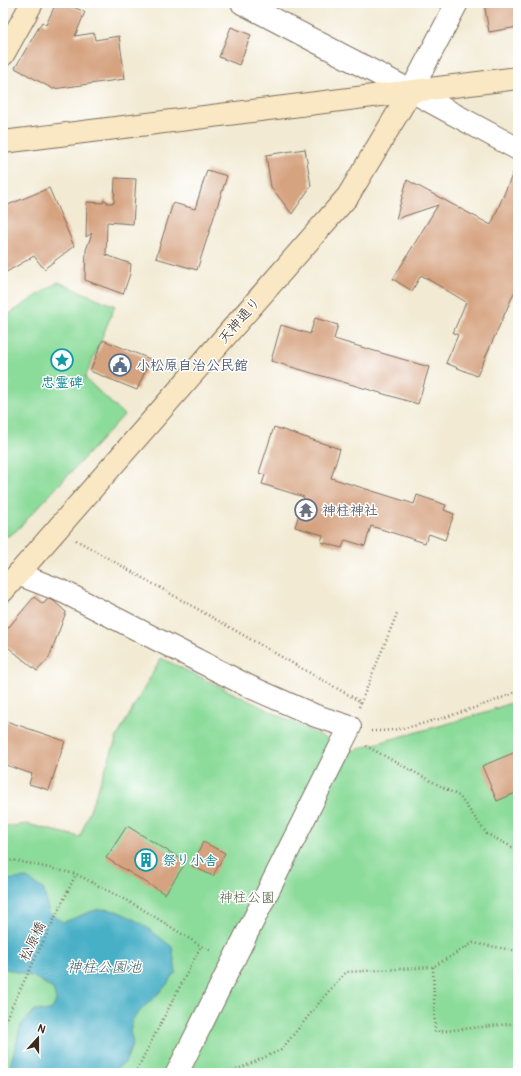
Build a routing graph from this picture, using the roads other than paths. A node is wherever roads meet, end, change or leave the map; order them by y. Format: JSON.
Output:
{"nodes":[{"id":1,"x":32,"y":3,"type":"edge"},
{"id":2,"x":242,"y":3,"type":"edge"},
{"id":3,"x":457,"y":3,"type":"edge"},
{"id":4,"x":3,"y":55,"type":"edge"},
{"id":5,"x":518,"y":78,"type":"edge"},
{"id":6,"x":411,"y":91,"type":"junction"},
{"id":7,"x":3,"y":142,"type":"edge"},
{"id":8,"x":518,"y":149,"type":"edge"},
{"id":9,"x":10,"y":571,"type":"edge"},
{"id":10,"x":3,"y":591,"type":"edge"},
{"id":11,"x":177,"y":1073,"type":"edge"}],
"edges":[{"from":1,"to":4,"type":"street"},
{"from":2,"to":6,"type":"street"},
{"from":3,"to":6,"type":"street"},
{"from":5,"to":6,"type":"street"},
{"from":6,"to":7,"type":"street"},
{"from":6,"to":8,"type":"street"},
{"from":6,"to":9,"type":"street","name":"天神通り"},
{"from":9,"to":10,"type":"street","name":"天神通り"},
{"from":9,"to":11,"type":"street"}]}
